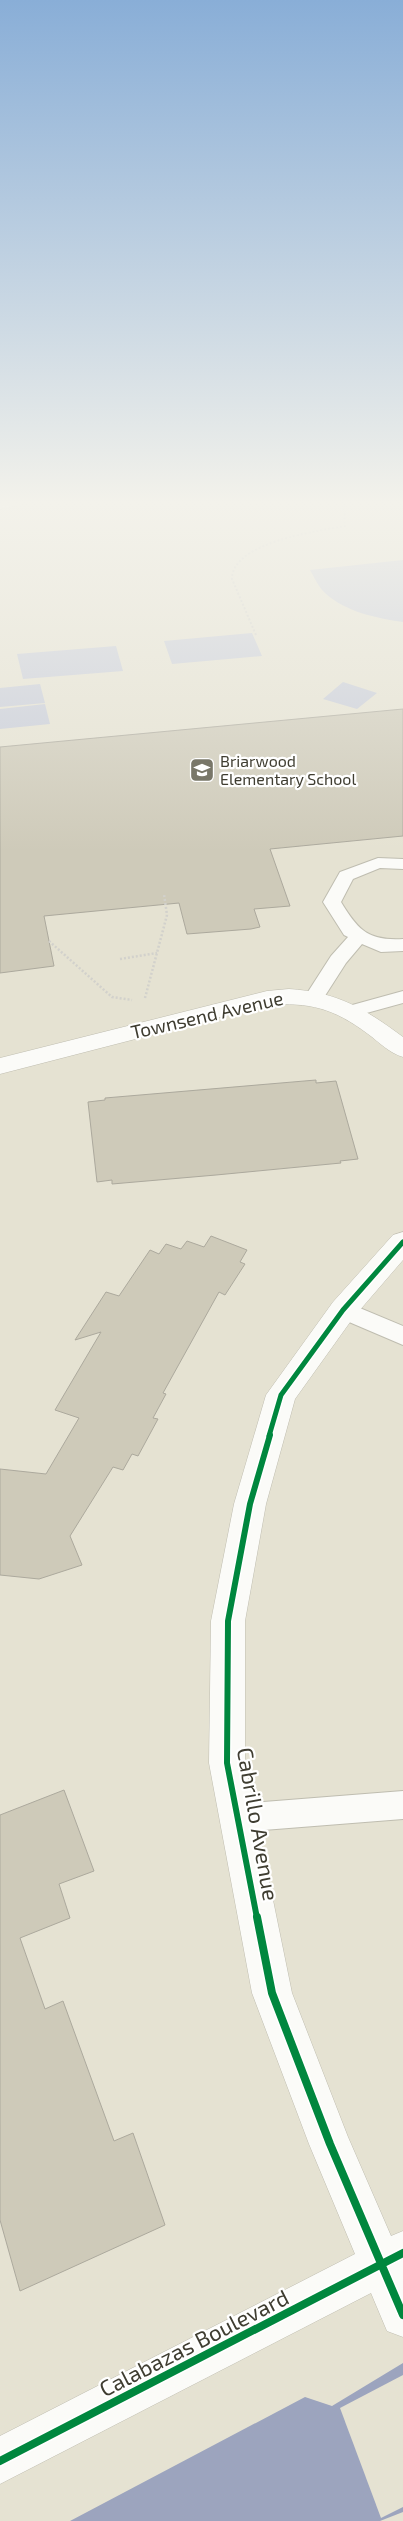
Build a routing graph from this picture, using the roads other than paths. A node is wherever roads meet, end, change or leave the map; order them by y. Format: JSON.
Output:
{"nodes":[{"id":1,"x":403,"y":864,"type":"edge"},
{"id":2,"x":359,"y":935,"type":"junction"},
{"id":3,"x":403,"y":945,"type":"edge"},
{"id":4,"x":403,"y":996,"type":"edge"},
{"id":5,"x":314,"y":998,"type":"junction"},
{"id":6,"x":352,"y":1011,"type":"junction"},
{"id":7,"x":403,"y":1049,"type":"edge"},
{"id":8,"x":0,"y":1066,"type":"edge"},
{"id":9,"x":403,"y":1242,"type":"edge"},
{"id":10,"x":342,"y":1310,"type":"junction"},
{"id":11,"x":403,"y":1336,"type":"edge"},
{"id":12,"x":403,"y":1805,"type":"edge"},
{"id":13,"x":238,"y":1818,"type":"junction"},
{"id":14,"x":392,"y":2258,"type":"edge"},
{"id":15,"x":403,"y":2315,"type":"edge"},
{"id":16,"x":0,"y":2461,"type":"edge"}],
"edges":[{"from":1,"to":2,"type":"lane"},
{"from":2,"to":3,"type":"lane"},
{"from":2,"to":5,"type":"lane"},
{"from":4,"to":6,"type":"lane"},
{"from":5,"to":6,"type":"street","name":"Townsend Avenue"},
{"from":5,"to":8,"type":"street","name":"Townsend Avenue"},
{"from":6,"to":7,"type":"street","name":"Townsend Avenue"},
{"from":9,"to":10,"type":"street","name":"Cabrillo Avenue"},
{"from":10,"to":11,"type":"lane"},
{"from":10,"to":13,"type":"street","name":"Cabrillo Avenue"},
{"from":12,"to":13,"type":"lane"},
{"from":13,"to":14,"type":"street","name":"Cabrillo Avenue"},
{"from":14,"to":15,"type":"street","name":"Cabrillo Avenue"},
{"from":14,"to":16,"type":"street","name":"Calabazas Boulevard"}]}
